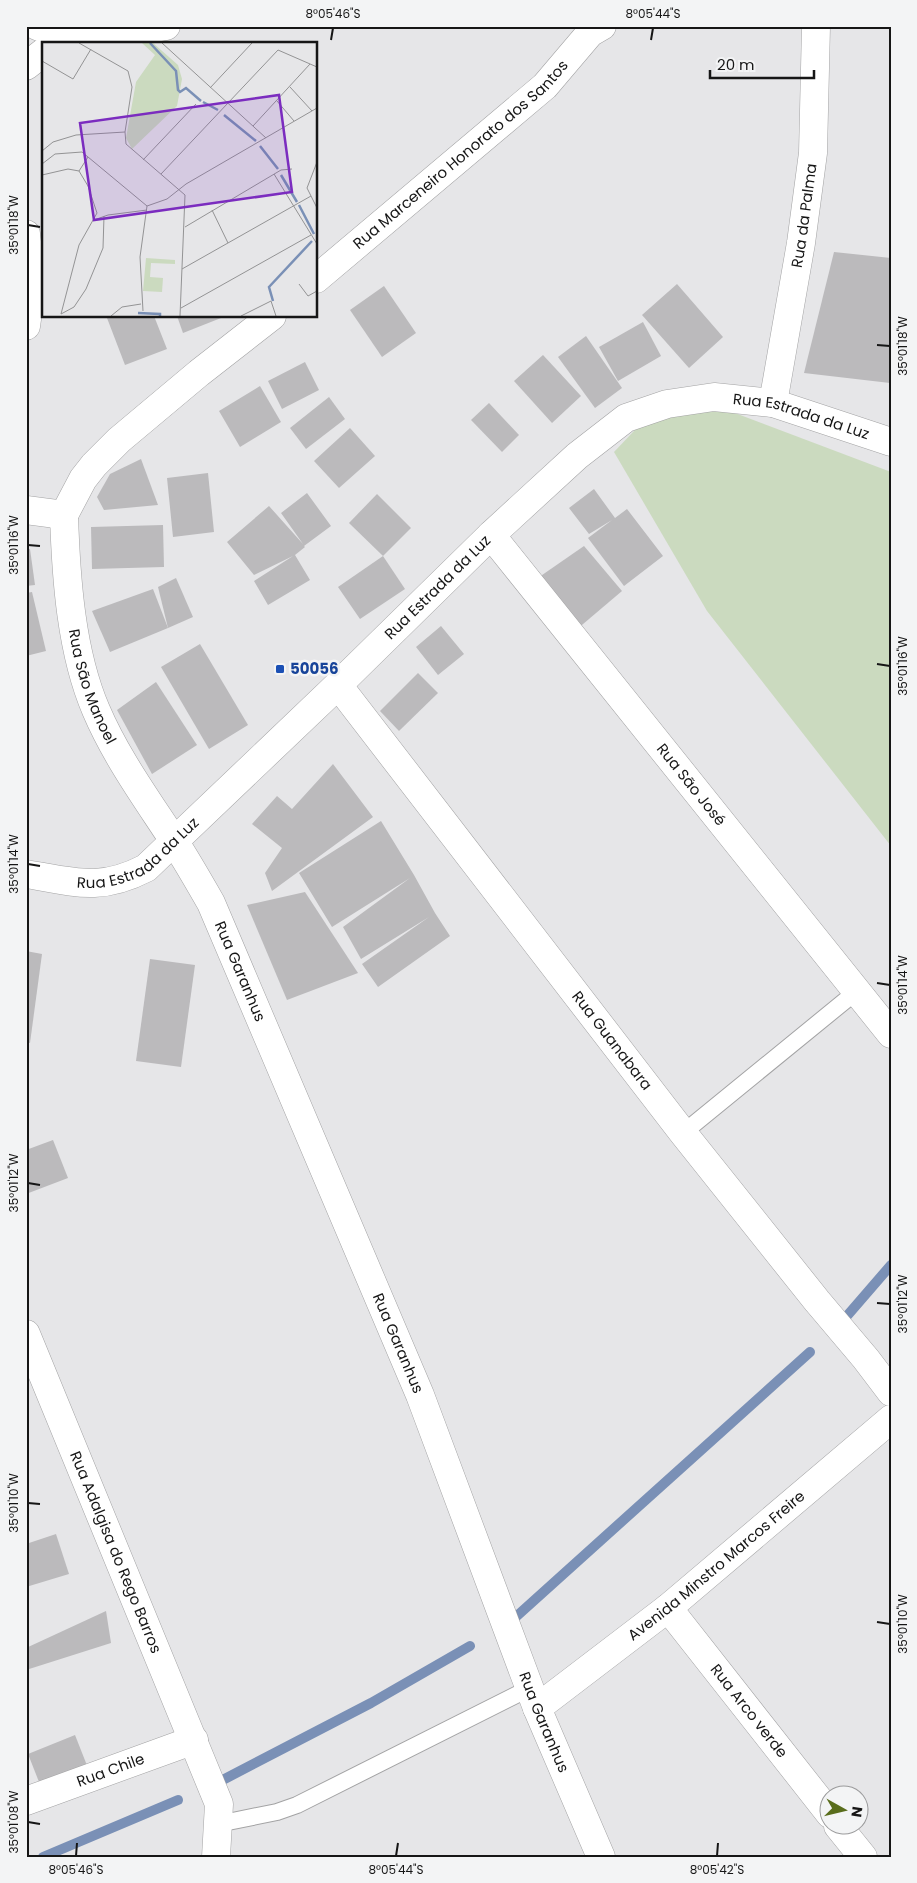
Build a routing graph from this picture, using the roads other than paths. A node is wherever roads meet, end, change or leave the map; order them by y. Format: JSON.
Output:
{"nodes":[{"id":1,"x":38,"y":26,"type":"edge"},
{"id":2,"x":166,"y":26,"type":"edge"},
{"id":3,"x":816,"y":26,"type":"edge"},
{"id":4,"x":591,"y":29,"type":"edge"},
{"id":5,"x":53,"y":42,"type":"edge"},
{"id":6,"x":69,"y":42,"type":"edge"},
{"id":7,"x":42,"y":54,"type":"edge"},
{"id":8,"x":26,"y":66,"type":"edge"},
{"id":9,"x":26,"y":234,"type":"edge"},
{"id":10,"x":318,"y":277,"type":"edge"},
{"id":11,"x":269,"y":318,"type":"edge"},
{"id":12,"x":26,"y":326,"type":"edge"},
{"id":13,"x":773,"y":404,"type":"junction"},
{"id":14,"x":891,"y":442,"type":"edge"},
{"id":15,"x":69,"y":504,"type":"junction"},
{"id":16,"x":26,"y":510,"type":"edge"},
{"id":17,"x":491,"y":535,"type":"junction"},
{"id":18,"x":338,"y":686,"type":"junction"},
{"id":19,"x":173,"y":840,"type":"junction"},
{"id":20,"x":26,"y":874,"type":"edge"},
{"id":21,"x":857,"y":991,"type":"junction"},
{"id":22,"x":891,"y":1034,"type":"edge"},
{"id":23,"x":682,"y":1133,"type":"junction"},
{"id":24,"x":26,"y":1334,"type":"edge"},
{"id":25,"x":891,"y":1392,"type":"edge"},
{"id":26,"x":891,"y":1419,"type":"edge"},
{"id":27,"x":668,"y":1608,"type":"junction"},
{"id":28,"x":533,"y":1698,"type":"junction"},
{"id":29,"x":194,"y":1740,"type":"junction"},
{"id":30,"x":26,"y":1801,"type":"edge"},
{"id":31,"x":820,"y":1801,"type":"edge"},
{"id":32,"x":218,"y":1824,"type":"junction"},
{"id":33,"x":846,"y":1836,"type":"edge"},
{"id":34,"x":216,"y":1857,"type":"edge"},
{"id":35,"x":601,"y":1857,"type":"edge"},
{"id":36,"x":863,"y":1857,"type":"edge"}],
"edges":[{"from":1,"to":5,"type":"street"},
{"from":2,"to":6,"type":"street"},
{"from":3,"to":13,"type":"street","name":"Rua da Palma"},
{"from":4,"to":10,"type":"street","name":"Rua Marceneiro Honorato dos Santos"},
{"from":7,"to":8,"type":"street"},
{"from":9,"to":12,"type":"street"},
{"from":11,"to":15,"type":"street"},
{"from":13,"to":14,"type":"street","name":"Rua Estrada da Luz"},
{"from":13,"to":17,"type":"street","name":"Rua Estrada da Luz"},
{"from":15,"to":16,"type":"street"},
{"from":15,"to":19,"type":"street","name":"Rua São Manoel"},
{"from":17,"to":18,"type":"street","name":"Rua Estrada da Luz"},
{"from":17,"to":21,"type":"street","name":"Rua São José"},
{"from":18,"to":19,"type":"street","name":"Rua Estrada da Luz"},
{"from":18,"to":23,"type":"street","name":"Rua Guanabara"},
{"from":19,"to":20,"type":"street","name":"Rua Estrada da Luz"},
{"from":19,"to":28,"type":"street","name":"Rua Garanhus"},
{"from":21,"to":22,"type":"street","name":"Rua São José"},
{"from":21,"to":23,"type":"lane"},
{"from":23,"to":25,"type":"street","name":"Rua Guanabara"},
{"from":24,"to":29,"type":"street","name":"Rua Adalgisa do Rego Barros"},
{"from":26,"to":27,"type":"street","name":"Avenida Minstro Marcos Freire"},
{"from":27,"to":28,"type":"street","name":"Avenida Minstro Marcos Freire"},
{"from":27,"to":31,"type":"street","name":"Rua Arco verde"},
{"from":28,"to":32,"type":"lane"},
{"from":28,"to":35,"type":"street","name":"Rua Garanhus"},
{"from":29,"to":30,"type":"street","name":"Rua Chile"},
{"from":29,"to":32,"type":"street","name":"Rua Adalgisa do Rego Barros"},
{"from":32,"to":34,"type":"street","name":"Rua Adalgisa do Rego Barros"},
{"from":33,"to":36,"type":"street"}]}
